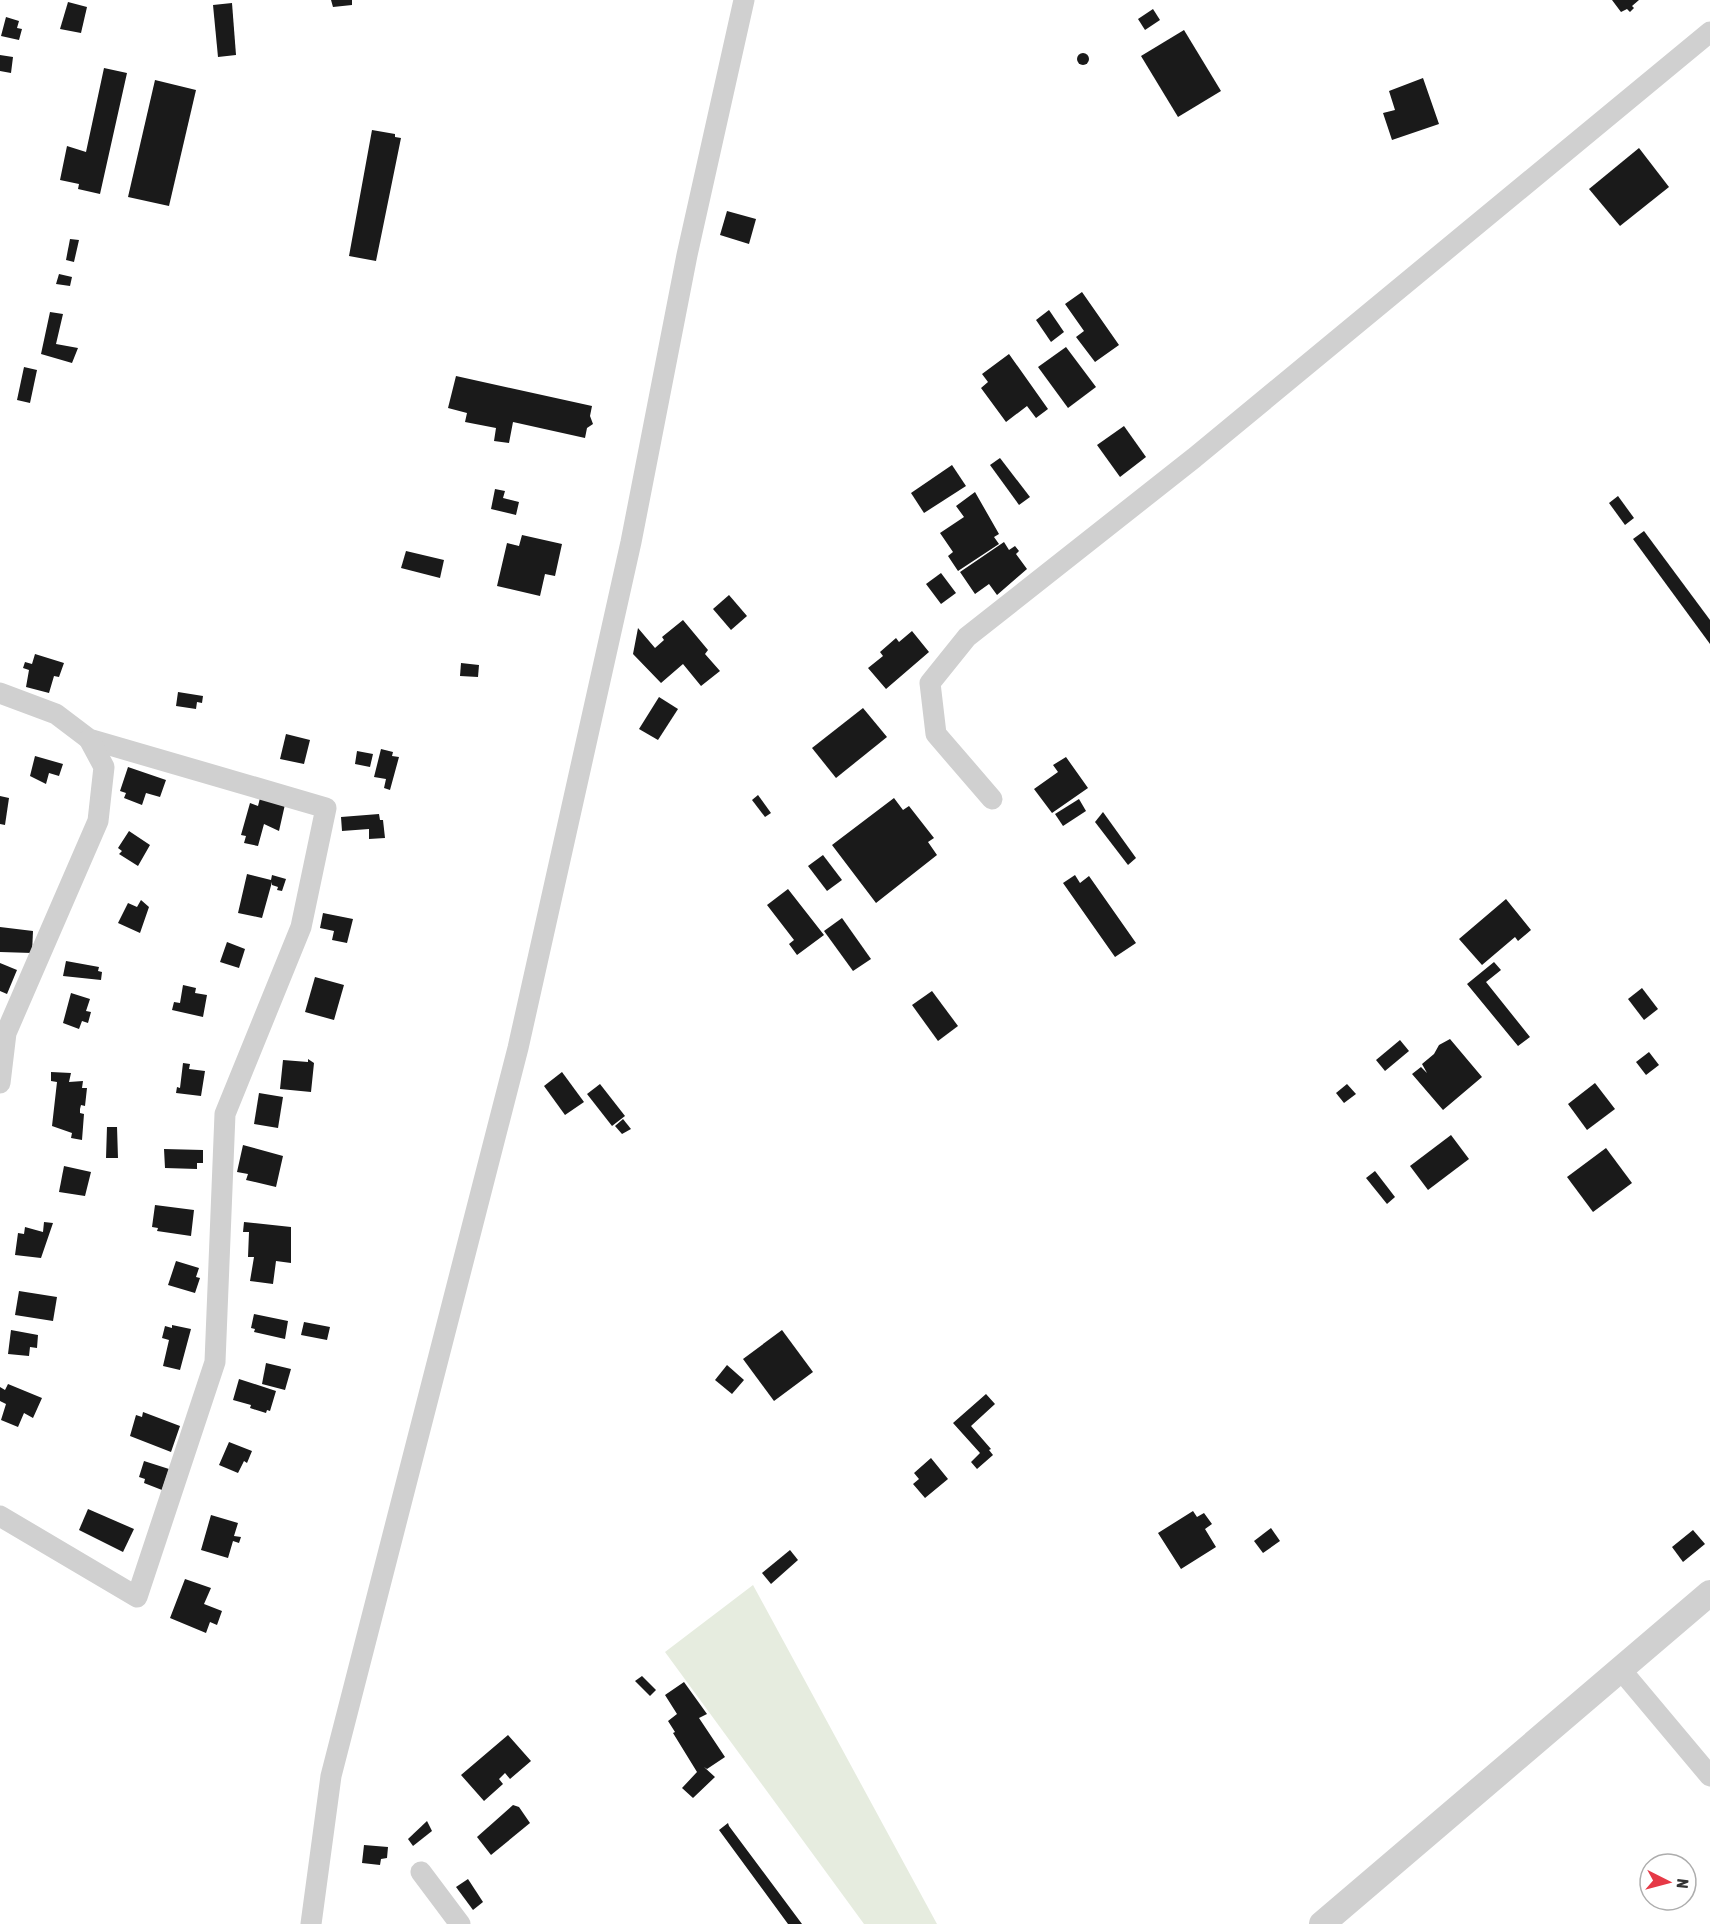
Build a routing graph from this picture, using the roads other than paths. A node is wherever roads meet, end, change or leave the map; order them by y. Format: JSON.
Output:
{"nodes":[{"id":1,"x":744,"y":0,"type":"edge"},
{"id":2,"x":1710,"y":32,"type":"edge"},
{"id":3,"x":0,"y":693,"type":"edge"},
{"id":4,"x":89,"y":739,"type":"junction"},
{"id":5,"x":992,"y":799,"type":"dead end"},
{"id":6,"x":0,"y":1083,"type":"edge"},
{"id":7,"x":0,"y":1516,"type":"edge"},
{"id":8,"x":1710,"y":1593,"type":"edge"},
{"id":9,"x":1621,"y":1670,"type":"junction"},
{"id":10,"x":1710,"y":1776,"type":"edge"},
{"id":11,"x":421,"y":1872,"type":"dead end"},
{"id":12,"x":311,"y":1924,"type":"edge"},
{"id":13,"x":460,"y":1924,"type":"edge"},
{"id":14,"x":1322,"y":1924,"type":"edge"}],
"edges":[{"from":1,"to":12,"type":"street"},
{"from":2,"to":5,"type":"street"},
{"from":3,"to":4,"type":"street"},
{"from":4,"to":6,"type":"street"},
{"from":4,"to":7,"type":"street"},
{"from":8,"to":9,"type":"street"},
{"from":9,"to":10,"type":"street"},
{"from":9,"to":14,"type":"street"},
{"from":11,"to":13,"type":"street"}]}
